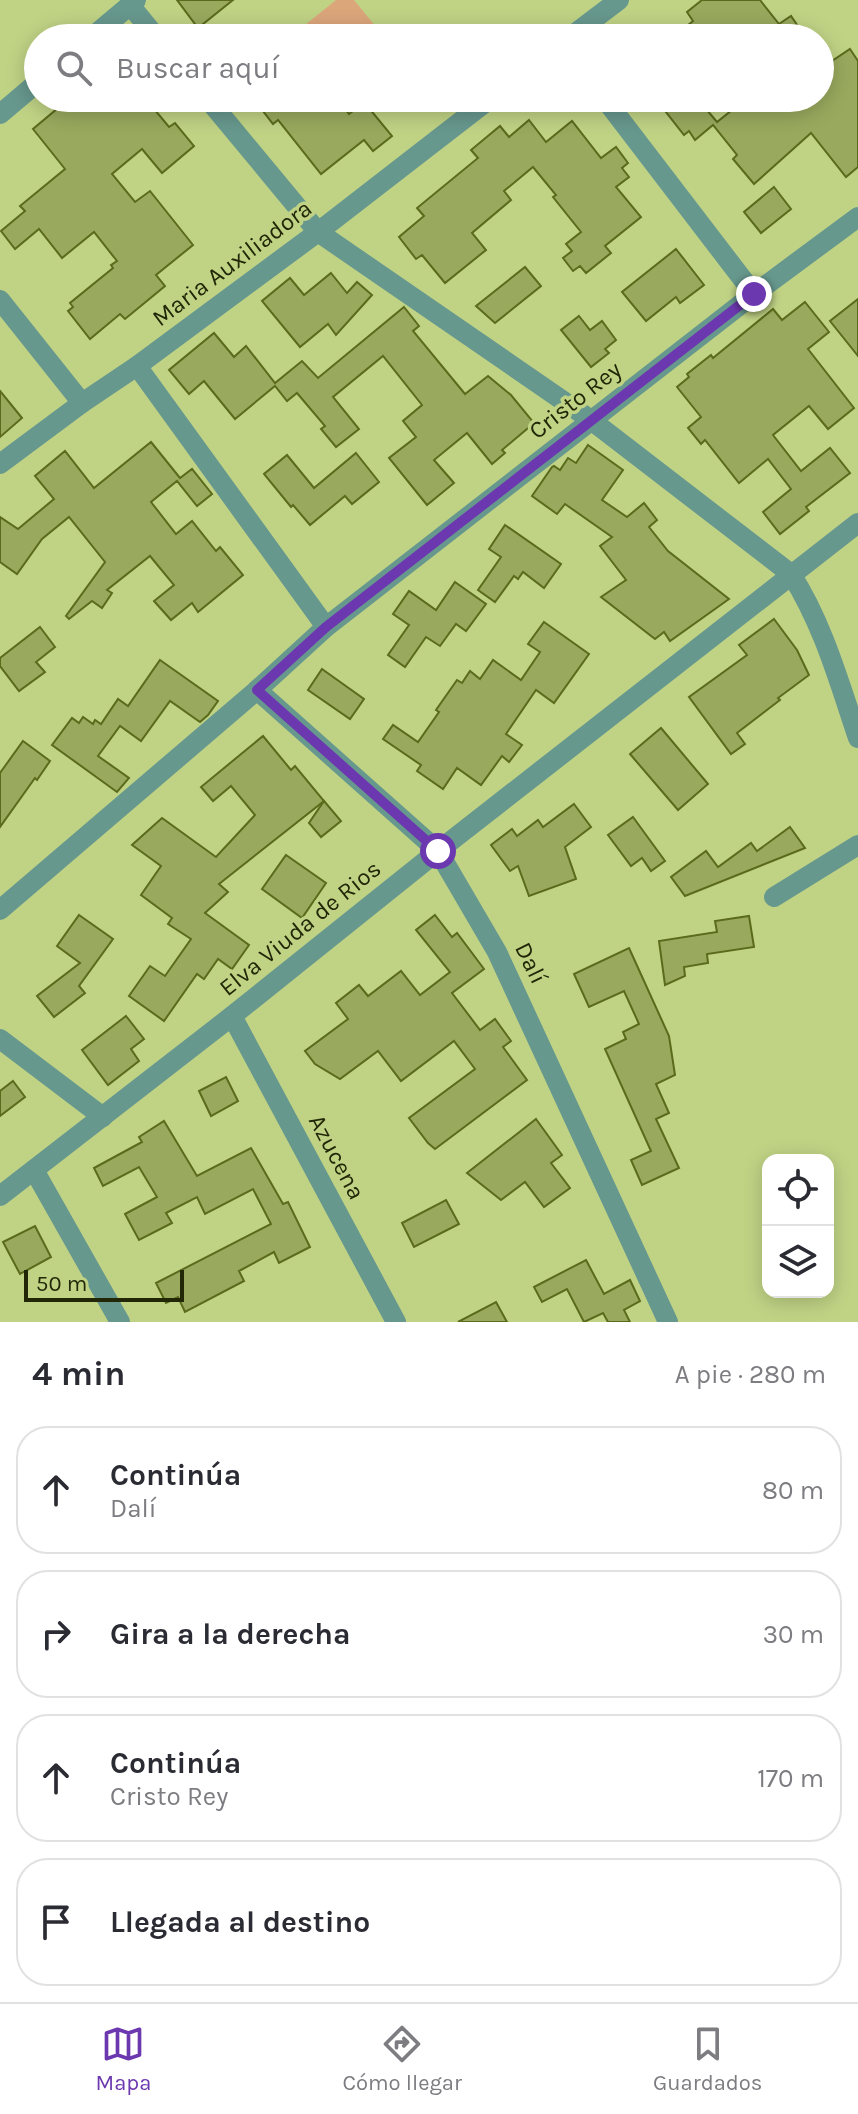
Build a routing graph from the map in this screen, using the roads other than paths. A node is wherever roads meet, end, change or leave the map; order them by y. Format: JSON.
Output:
{"nodes":[{"id":1,"x":619,"y":0,"type":"edge"},
{"id":2,"x":133,"y":3,"type":"edge"},
{"id":3,"x":108,"y":24,"type":"edge"},
{"id":4,"x":147,"y":24,"type":"edge"},
{"id":5,"x":587,"y":24,"type":"edge"},
{"id":6,"x":24,"y":93,"type":"edge"},
{"id":7,"x":2,"y":110,"type":"edge"},
{"id":8,"x":219,"y":112,"type":"edge"},
{"id":9,"x":473,"y":112,"type":"edge"},
{"id":10,"x":615,"y":112,"type":"edge"},
{"id":11,"x":858,"y":217,"type":"edge"},
{"id":12,"x":318,"y":232,"type":"junction"},
{"id":13,"x":754,"y":294,"type":"junction"},
{"id":14,"x":0,"y":300,"type":"edge"},
{"id":15,"x":137,"y":366,"type":"junction"},
{"id":16,"x":82,"y":403,"type":"junction"},
{"id":17,"x":591,"y":420,"type":"junction"},
{"id":18,"x":0,"y":464,"type":"edge"},
{"id":19,"x":858,"y":523,"type":"edge"},
{"id":20,"x":791,"y":574,"type":"junction"},
{"id":21,"x":326,"y":627,"type":"junction"},
{"id":22,"x":257,"y":690,"type":"junction"},
{"id":23,"x":858,"y":738,"type":"edge"},
{"id":24,"x":858,"y":845,"type":"edge"},
{"id":25,"x":438,"y":851,"type":"junction"},
{"id":26,"x":774,"y":897,"type":"dead end"},
{"id":27,"x":0,"y":910,"type":"edge"},
{"id":28,"x":232,"y":1016,"type":"junction"},
{"id":29,"x":0,"y":1039,"type":"edge"},
{"id":30,"x":103,"y":1117,"type":"junction"},
{"id":31,"x":34,"y":1170,"type":"junction"},
{"id":32,"x":0,"y":1196,"type":"edge"},
{"id":33,"x":120,"y":1322,"type":"edge"},
{"id":34,"x":396,"y":1322,"type":"edge"},
{"id":35,"x":668,"y":1322,"type":"edge"}],
"edges":[{"from":1,"to":5,"type":"street"},
{"from":2,"to":3,"type":"street"},
{"from":2,"to":4,"type":"street"},
{"from":6,"to":7,"type":"street"},
{"from":8,"to":12,"type":"street"},
{"from":9,"to":12,"type":"street","name":"Maria Auxiliadora"},
{"from":10,"to":13,"type":"street"},
{"from":11,"to":13,"type":"street","name":"Cristo Rey"},
{"from":12,"to":15,"type":"street","name":"Maria Auxiliadora"},
{"from":12,"to":17,"type":"street"},
{"from":13,"to":17,"type":"street","name":"Cristo Rey"},
{"from":14,"to":16,"type":"street"},
{"from":15,"to":16,"type":"street","name":"Maria Auxiliadora"},
{"from":15,"to":21,"type":"street"},
{"from":16,"to":18,"type":"street","name":"Maria Auxiliadora"},
{"from":17,"to":20,"type":"street"},
{"from":17,"to":21,"type":"street","name":"Cristo Rey"},
{"from":19,"to":20,"type":"street","name":"Elva Viuda de Rios"},
{"from":20,"to":23,"type":"street"},
{"from":20,"to":25,"type":"street","name":"Elva Viuda de Rios"},
{"from":21,"to":22,"type":"street","name":"Cristo Rey"},
{"from":22,"to":25,"type":"street","name":"Dalí"},
{"from":22,"to":27,"type":"street","name":"Cristo Rey"},
{"from":24,"to":26,"type":"street"},
{"from":25,"to":28,"type":"street","name":"Elva Viuda de Rios"},
{"from":25,"to":35,"type":"street","name":"Dalí"},
{"from":28,"to":30,"type":"street","name":"Elva Viuda de Rios"},
{"from":28,"to":34,"type":"street","name":"Azucena"},
{"from":29,"to":30,"type":"street"},
{"from":30,"to":31,"type":"street","name":"Elva Viuda de Rios"},
{"from":31,"to":32,"type":"street","name":"Elva Viuda de Rios"},
{"from":31,"to":33,"type":"street"}]}
